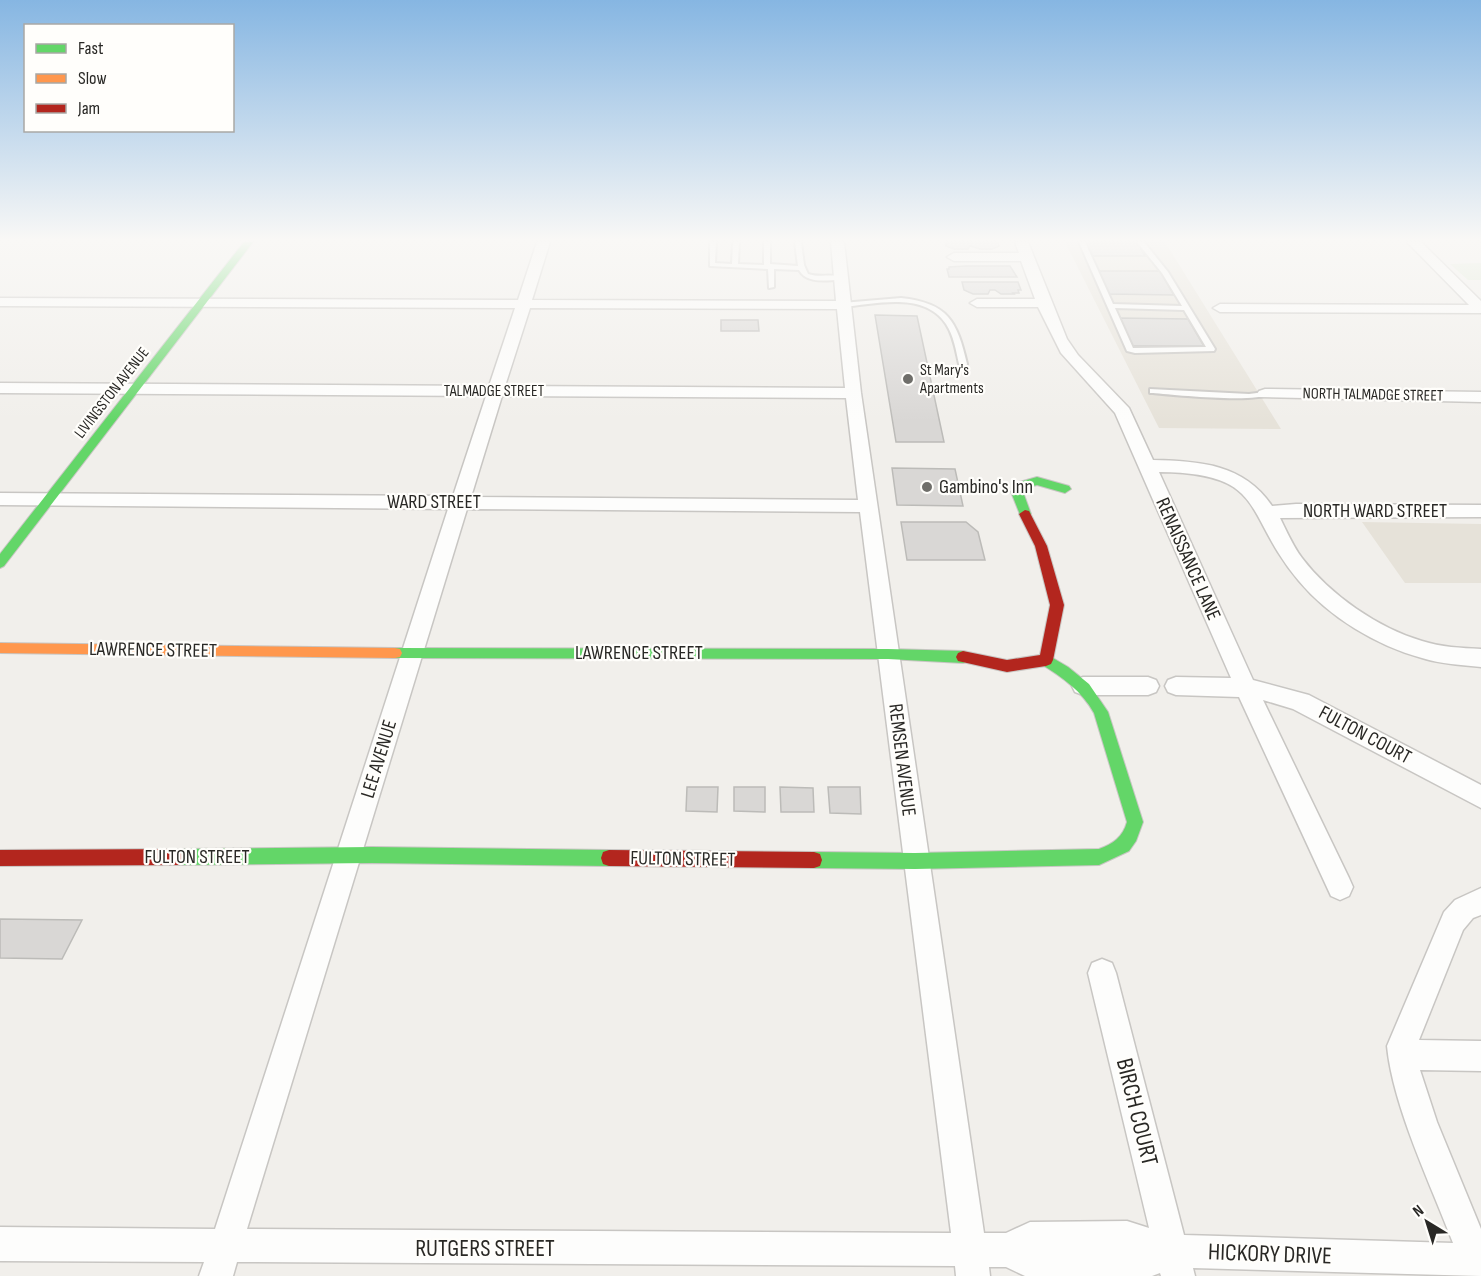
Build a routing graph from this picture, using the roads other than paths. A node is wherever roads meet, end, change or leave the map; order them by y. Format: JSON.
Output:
{"nodes":[{"id":1,"x":0,"y":302,"type":"edge"},
{"id":2,"x":203,"y":302,"type":"junction"},
{"id":3,"x":842,"y":302,"type":"edge"},
{"id":4,"x":892,"y":302,"type":"edge"},
{"id":5,"x":921,"y":302,"type":"edge"},
{"id":6,"x":1109,"y":302,"type":"edge"},
{"id":7,"x":1183,"y":302,"type":"edge"},
{"id":8,"x":976,"y":303,"type":"dead end"},
{"id":9,"x":1045,"y":303,"type":"joint"},
{"id":10,"x":526,"y":304,"type":"junction"},
{"id":11,"x":842,"y":305,"type":"junction"},
{"id":12,"x":1111,"y":306,"type":"junction"},
{"id":13,"x":1187,"y":308,"type":"junction"},
{"id":14,"x":1220,"y":308,"type":"dead end"},
{"id":15,"x":1481,"y":309,"type":"edge"},
{"id":16,"x":963,"y":364,"type":"dead end"},
{"id":17,"x":0,"y":388,"type":"edge"},
{"id":18,"x":135,"y":390,"type":"junction"},
{"id":19,"x":495,"y":391,"type":"junction"},
{"id":20,"x":1153,"y":391,"type":"dead end"},
{"id":21,"x":853,"y":393,"type":"junction"},
{"id":22,"x":1265,"y":394,"type":"joint"},
{"id":23,"x":1481,"y":396,"type":"edge"},
{"id":24,"x":1148,"y":466,"type":"junction"},
{"id":25,"x":1065,"y":489,"type":"dead end"},
{"id":26,"x":0,"y":499,"type":"edge"},
{"id":27,"x":50,"y":499,"type":"junction"},
{"id":28,"x":462,"y":502,"type":"junction"},
{"id":29,"x":868,"y":506,"type":"junction"},
{"id":30,"x":1481,"y":511,"type":"edge"},
{"id":31,"x":1268,"y":513,"type":"junction"},
{"id":32,"x":0,"y":563,"type":"edge"},
{"id":33,"x":0,"y":648,"type":"edge"},
{"id":34,"x":411,"y":653,"type":"junction"},
{"id":35,"x":888,"y":654,"type":"junction"},
{"id":36,"x":1481,"y":658,"type":"edge"},
{"id":37,"x":1046,"y":660,"type":"junction"},
{"id":38,"x":1083,"y":686,"type":"junction"},
{"id":39,"x":1148,"y":686,"type":"dead end"},
{"id":40,"x":1176,"y":686,"type":"dead end"},
{"id":41,"x":1245,"y":686,"type":"junction"},
{"id":42,"x":1481,"y":797,"type":"edge"},
{"id":43,"x":350,"y":855,"type":"junction"},
{"id":44,"x":0,"y":858,"type":"edge"},
{"id":45,"x":915,"y":861,"type":"junction"},
{"id":46,"x":1340,"y":887,"type":"dead end"},
{"id":47,"x":1481,"y":901,"type":"edge"},
{"id":48,"x":1102,"y":973,"type":"dead end"},
{"id":49,"x":1403,"y":1055,"type":"junction"},
{"id":50,"x":1481,"y":1056,"type":"edge"},
{"id":51,"x":0,"y":1244,"type":"edge"},
{"id":52,"x":220,"y":1261,"type":"edge"},
{"id":53,"x":971,"y":1263,"type":"edge"},
{"id":54,"x":1175,"y":1264,"type":"edge"},
{"id":55,"x":1479,"y":1266,"type":"edge"}],
"edges":[{"from":1,"to":2,"type":"street"},
{"from":2,"to":10,"type":"street"},
{"from":2,"to":18,"type":"street","name":"LIVINGSTON AVENUE"},
{"from":3,"to":11,"type":"street","name":"REMSEN AVENUE"},
{"from":4,"to":11,"type":"lane"},
{"from":5,"to":16,"type":"lane"},
{"from":6,"to":12,"type":"lane"},
{"from":7,"to":13,"type":"lane"},
{"from":8,"to":9,"type":"street"},
{"from":9,"to":24,"type":"street","name":"RENAISSANCE LANE"},
{"from":10,"to":11,"type":"street"},
{"from":10,"to":19,"type":"street","name":"LEE AVENUE"},
{"from":11,"to":21,"type":"street","name":"REMSEN AVENUE"},
{"from":12,"to":13,"type":"lane"},
{"from":12,"to":13,"type":"lane"},
{"from":14,"to":15,"type":"street"},
{"from":17,"to":18,"type":"street","name":"TALMADGE STREET"},
{"from":18,"to":19,"type":"street","name":"TALMADGE STREET"},
{"from":18,"to":27,"type":"street","name":"LIVINGSTON AVENUE"},
{"from":19,"to":21,"type":"street","name":"TALMADGE STREET"},
{"from":19,"to":28,"type":"street","name":"LEE AVENUE"},
{"from":20,"to":22,"type":"lane"},
{"from":21,"to":29,"type":"street","name":"REMSEN AVENUE"},
{"from":22,"to":23,"type":"street","name":"NORTH TALMADGE STREET"},
{"from":24,"to":31,"type":"street"},
{"from":24,"to":41,"type":"street","name":"RENAISSANCE LANE"},
{"from":25,"to":37,"type":"street"},
{"from":26,"to":27,"type":"street","name":"WARD STREET"},
{"from":27,"to":28,"type":"street","name":"WARD STREET"},
{"from":27,"to":32,"type":"street","name":"LIVINGSTON AVENUE"},
{"from":28,"to":29,"type":"street","name":"WARD STREET"},
{"from":28,"to":34,"type":"street","name":"LEE AVENUE"},
{"from":29,"to":35,"type":"street","name":"REMSEN AVENUE"},
{"from":30,"to":31,"type":"street","name":"NORTH WARD STREET"},
{"from":31,"to":36,"type":"street"},
{"from":33,"to":34,"type":"street","name":"LAWRENCE STREET"},
{"from":34,"to":35,"type":"street","name":"LAWRENCE STREET"},
{"from":34,"to":43,"type":"street","name":"LEE AVENUE"},
{"from":35,"to":37,"type":"street","name":"LAWRENCE STREET"},
{"from":35,"to":45,"type":"street","name":"REMSEN AVENUE"},
{"from":37,"to":38,"type":"street"},
{"from":38,"to":39,"type":"street"},
{"from":38,"to":45,"type":"street","name":"FULTON STREET"},
{"from":40,"to":41,"type":"street"},
{"from":41,"to":42,"type":"street","name":"FULTON COURT"},
{"from":41,"to":46,"type":"street","name":"RENAISSANCE LANE"},
{"from":43,"to":44,"type":"street","name":"FULTON STREET"},
{"from":43,"to":45,"type":"street","name":"FULTON STREET"},
{"from":43,"to":52,"type":"street","name":"LEE AVENUE"},
{"from":45,"to":53,"type":"street","name":"REMSEN AVENUE"},
{"from":47,"to":49,"type":"street"},
{"from":48,"to":54,"type":"street","name":"BIRCH COURT"},
{"from":49,"to":50,"type":"street"},
{"from":49,"to":55,"type":"street"},
{"from":51,"to":52,"type":"street","name":"RUTGERS STREET"},
{"from":52,"to":53,"type":"street","name":"RUTGERS STREET"},
{"from":53,"to":54,"type":"street","name":"HICKORY DRIVE"},
{"from":54,"to":55,"type":"street","name":"HICKORY DRIVE"}]}
